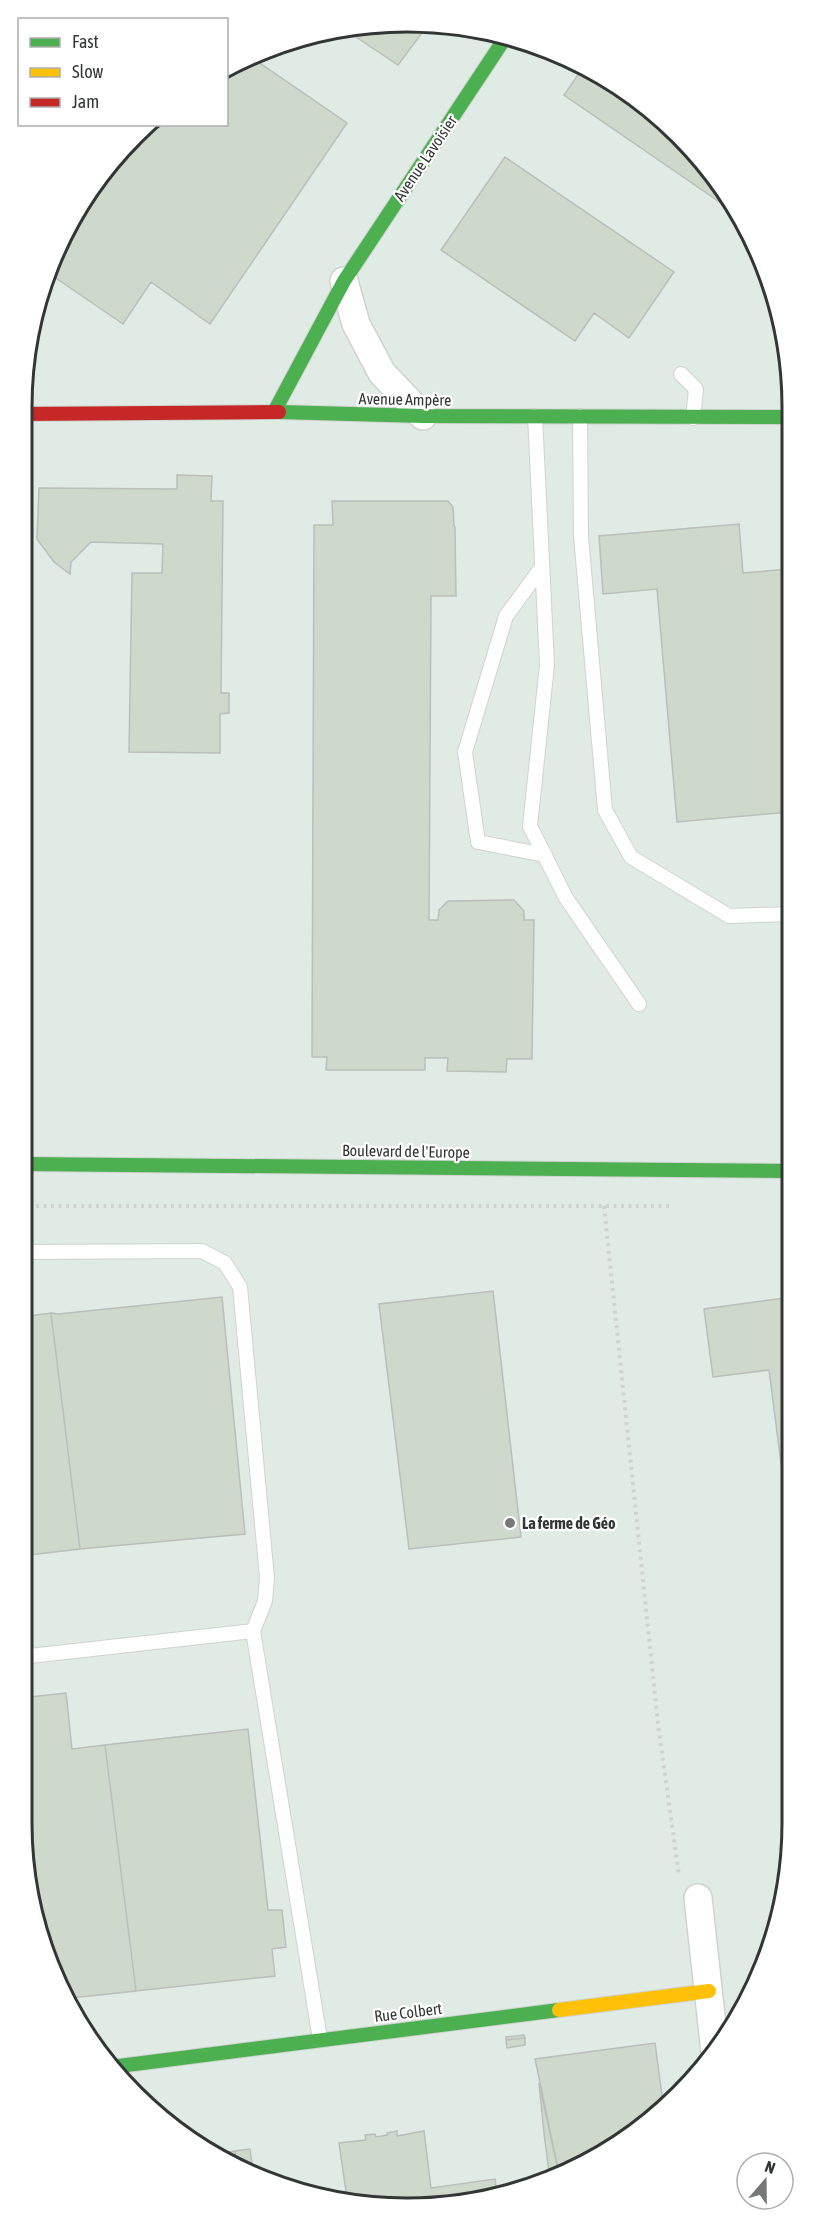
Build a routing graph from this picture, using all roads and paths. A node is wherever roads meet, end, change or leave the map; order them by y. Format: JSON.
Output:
{"nodes":[{"id":1,"x":501,"y":43,"type":"edge"},
{"id":2,"x":344,"y":281,"type":"junction"},
{"id":3,"x":681,"y":374,"type":"dead end"},
{"id":4,"x":274,"y":412,"type":"junction"},
{"id":5,"x":32,"y":414,"type":"edge"},
{"id":6,"x":423,"y":416,"type":"junction"},
{"id":7,"x":535,"y":416,"type":"junction"},
{"id":8,"x":580,"y":416,"type":"junction"},
{"id":9,"x":782,"y":417,"type":"edge"},
{"id":10,"x":693,"y":418,"type":"junction"},
{"id":11,"x":542,"y":567,"type":"junction"},
{"id":12,"x":545,"y":855,"type":"junction"},
{"id":13,"x":782,"y":914,"type":"edge"},
{"id":14,"x":639,"y":1004,"type":"dead end"},
{"id":15,"x":32,"y":1164,"type":"edge"},
{"id":16,"x":782,"y":1172,"type":"edge"},
{"id":17,"x":32,"y":1206,"type":"edge"},
{"id":18,"x":604,"y":1206,"type":"junction"},
{"id":19,"x":674,"y":1206,"type":"dead end"},
{"id":20,"x":32,"y":1252,"type":"edge"},
{"id":21,"x":253,"y":1631,"type":"junction"},
{"id":22,"x":32,"y":1656,"type":"edge"},
{"id":23,"x":698,"y":1898,"type":"joint"},
{"id":24,"x":709,"y":1991,"type":"junction"},
{"id":25,"x":714,"y":2037,"type":"edge"},
{"id":26,"x":320,"y":2039,"type":"junction"},
{"id":27,"x":121,"y":2066,"type":"edge"}],
"edges":[{"from":1,"to":2,"type":"street","name":"Avenue Lavoisier"},
{"from":2,"to":4,"type":"street","name":"Avenue Lavoisier"},
{"from":2,"to":6,"type":"street"},
{"from":3,"to":10,"type":"lane"},
{"from":4,"to":5,"type":"street","name":"Avenue Ampère"},
{"from":4,"to":6,"type":"street","name":"Avenue Ampère"},
{"from":6,"to":7,"type":"street","name":"Avenue Ampère"},
{"from":7,"to":8,"type":"street","name":"Avenue Ampère"},
{"from":7,"to":11,"type":"lane"},
{"from":8,"to":10,"type":"street","name":"Avenue Ampère"},
{"from":8,"to":13,"type":"lane"},
{"from":9,"to":10,"type":"street","name":"Avenue Ampère"},
{"from":11,"to":12,"type":"lane"},
{"from":11,"to":12,"type":"lane"},
{"from":12,"to":14,"type":"lane"},
{"from":15,"to":16,"type":"street","name":"Boulevard de l'Europe"},
{"from":17,"to":18,"type":"path"},
{"from":18,"to":19,"type":"path"},
{"from":18,"to":23,"type":"path"},
{"from":20,"to":21,"type":"lane"},
{"from":21,"to":22,"type":"lane"},
{"from":21,"to":26,"type":"lane"},
{"from":23,"to":24,"type":"street"},
{"from":24,"to":25,"type":"street"},
{"from":24,"to":26,"type":"street","name":"Rue Colbert"},
{"from":26,"to":27,"type":"street","name":"Rue Colbert"}]}
